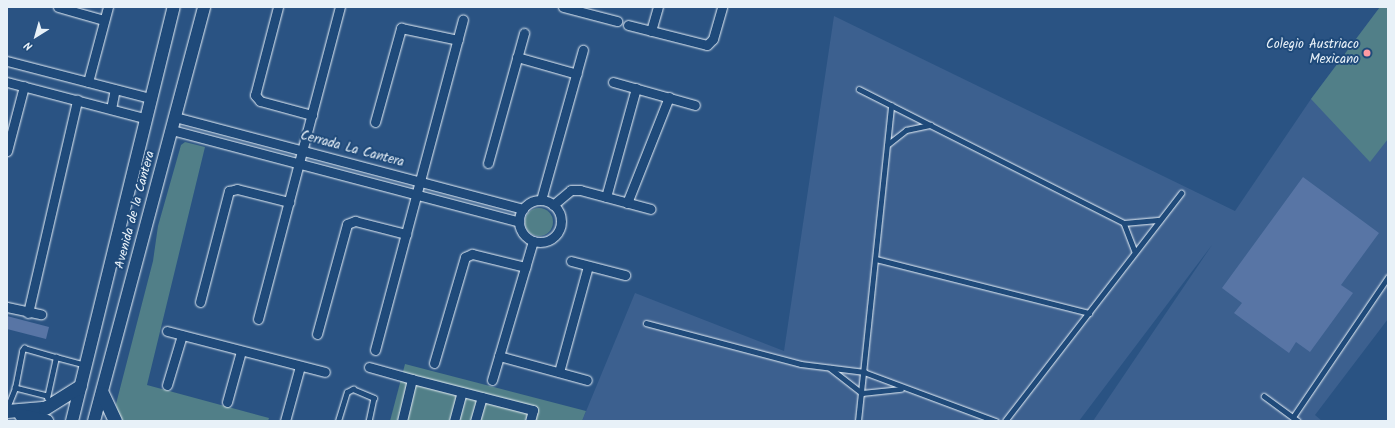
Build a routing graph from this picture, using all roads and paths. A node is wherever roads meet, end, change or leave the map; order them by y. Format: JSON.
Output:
{"nodes":[{"id":1,"x":58,"y":7,"type":"edge"},
{"id":2,"x":108,"y":7,"type":"edge"},
{"id":3,"x":174,"y":7,"type":"edge"},
{"id":4,"x":204,"y":7,"type":"edge"},
{"id":5,"x":278,"y":7,"type":"edge"},
{"id":6,"x":340,"y":7,"type":"edge"},
{"id":7,"x":563,"y":7,"type":"edge"},
{"id":8,"x":658,"y":7,"type":"edge"},
{"id":9,"x":722,"y":7,"type":"edge"},
{"id":10,"x":593,"y":11,"type":"edge"},
{"id":11,"x":463,"y":19,"type":"dead end"},
{"id":12,"x":104,"y":20,"type":"junction"},
{"id":13,"x":617,"y":21,"type":"dead end"},
{"id":14,"x":628,"y":25,"type":"dead end"},
{"id":15,"x":651,"y":31,"type":"junction"},
{"id":16,"x":524,"y":33,"type":"dead end"},
{"id":17,"x":458,"y":40,"type":"junction"},
{"id":18,"x":583,"y":50,"type":"dead end"},
{"id":19,"x":517,"y":58,"type":"junction"},
{"id":20,"x":7,"y":61,"type":"edge"},
{"id":21,"x":576,"y":74,"type":"junction"},
{"id":22,"x":7,"y":82,"type":"edge"},
{"id":23,"x":88,"y":82,"type":"junction"},
{"id":24,"x":613,"y":82,"type":"dead end"},
{"id":25,"x":24,"y":86,"type":"junction"},
{"id":26,"x":636,"y":88,"type":"junction"},
{"id":27,"x":116,"y":89,"type":"junction"},
{"id":28,"x":859,"y":89,"type":"dead end"},
{"id":29,"x":669,"y":97,"type":"junction"},
{"id":30,"x":150,"y":98,"type":"junction"},
{"id":31,"x":78,"y":100,"type":"junction"},
{"id":32,"x":695,"y":104,"type":"dead end"},
{"id":33,"x":891,"y":106,"type":"junction"},
{"id":34,"x":111,"y":109,"type":"junction"},
{"id":35,"x":312,"y":115,"type":"junction"},
{"id":36,"x":175,"y":117,"type":"junction"},
{"id":37,"x":144,"y":118,"type":"junction"},
{"id":38,"x":375,"y":122,"type":"dead end"},
{"id":39,"x":930,"y":125,"type":"junction"},
{"id":40,"x":172,"y":130,"type":"junction"},
{"id":41,"x":887,"y":146,"type":"junction"},
{"id":42,"x":7,"y":151,"type":"edge"},
{"id":43,"x":302,"y":151,"type":"junction"},
{"id":44,"x":488,"y":163,"type":"dead end"},
{"id":45,"x":298,"y":164,"type":"junction"},
{"id":46,"x":420,"y":182,"type":"junction"},
{"id":47,"x":1181,"y":193,"type":"dead end"},
{"id":48,"x":416,"y":195,"type":"junction"},
{"id":49,"x":606,"y":197,"type":"junction"},
{"id":50,"x":541,"y":200,"type":"junction"},
{"id":51,"x":288,"y":202,"type":"junction"},
{"id":52,"x":627,"y":203,"type":"junction"},
{"id":53,"x":553,"y":205,"type":"junction"},
{"id":54,"x":523,"y":209,"type":"junction"},
{"id":55,"x":651,"y":209,"type":"dead end"},
{"id":56,"x":1160,"y":220,"type":"junction"},
{"id":57,"x":519,"y":222,"type":"junction"},
{"id":58,"x":1124,"y":223,"type":"junction"},
{"id":59,"x":406,"y":234,"type":"junction"},
{"id":60,"x":533,"y":240,"type":"junction"},
{"id":61,"x":1135,"y":252,"type":"junction"},
{"id":62,"x":876,"y":259,"type":"junction"},
{"id":63,"x":571,"y":261,"type":"dead end"},
{"id":64,"x":588,"y":266,"type":"junction"},
{"id":65,"x":525,"y":268,"type":"junction"},
{"id":66,"x":625,"y":275,"type":"dead end"},
{"id":67,"x":1388,"y":277,"type":"edge"},
{"id":68,"x":200,"y":302,"type":"dead end"},
{"id":69,"x":7,"y":307,"type":"edge"},
{"id":70,"x":28,"y":312,"type":"junction"},
{"id":71,"x":1089,"y":313,"type":"junction"},
{"id":72,"x":41,"y":314,"type":"dead end"},
{"id":73,"x":258,"y":319,"type":"dead end"},
{"id":74,"x":646,"y":323,"type":"dead end"},
{"id":75,"x":167,"y":331,"type":"dead end"},
{"id":76,"x":317,"y":334,"type":"dead end"},
{"id":77,"x":182,"y":335,"type":"junction"},
{"id":78,"x":241,"y":350,"type":"junction"},
{"id":79,"x":374,"y":350,"type":"dead end"},
{"id":80,"x":499,"y":356,"type":"junction"},
{"id":81,"x":56,"y":357,"type":"junction"},
{"id":82,"x":434,"y":363,"type":"dead end"},
{"id":83,"x":85,"y":365,"type":"junction"},
{"id":84,"x":300,"y":366,"type":"junction"},
{"id":85,"x":368,"y":368,"type":"dead end"},
{"id":86,"x":830,"y":368,"type":"junction"},
{"id":87,"x":325,"y":372,"type":"dead end"},
{"id":88,"x":559,"y":372,"type":"junction"},
{"id":89,"x":864,"y":372,"type":"junction"},
{"id":90,"x":412,"y":379,"type":"junction"},
{"id":91,"x":492,"y":380,"type":"dead end"},
{"id":92,"x":587,"y":380,"type":"dead end"},
{"id":93,"x":167,"y":385,"type":"dead end"},
{"id":94,"x":80,"y":386,"type":"junction"},
{"id":95,"x":15,"y":388,"type":"junction"},
{"id":96,"x":903,"y":388,"type":"junction"},
{"id":97,"x":462,"y":392,"type":"junction"},
{"id":98,"x":102,"y":393,"type":"junction"},
{"id":99,"x":862,"y":393,"type":"junction"},
{"id":100,"x":1264,"y":396,"type":"dead end"},
{"id":101,"x":482,"y":397,"type":"junction"},
{"id":102,"x":46,"y":402,"type":"junction"},
{"id":103,"x":227,"y":402,"type":"dead end"},
{"id":104,"x":7,"y":410,"type":"edge"},
{"id":105,"x":1293,"y":417,"type":"junction"},
{"id":106,"x":20,"y":421,"type":"edge"},
{"id":107,"x":46,"y":421,"type":"edge"},
{"id":108,"x":72,"y":421,"type":"edge"},
{"id":109,"x":94,"y":421,"type":"edge"},
{"id":110,"x":115,"y":421,"type":"edge"},
{"id":111,"x":285,"y":421,"type":"edge"},
{"id":112,"x":338,"y":421,"type":"edge"},
{"id":113,"x":369,"y":421,"type":"edge"},
{"id":114,"x":402,"y":421,"type":"edge"},
{"id":115,"x":454,"y":421,"type":"edge"},
{"id":116,"x":476,"y":421,"type":"edge"},
{"id":117,"x":530,"y":421,"type":"edge"},
{"id":118,"x":858,"y":421,"type":"edge"},
{"id":119,"x":996,"y":421,"type":"edge"},
{"id":120,"x":1005,"y":421,"type":"edge"},
{"id":121,"x":1298,"y":421,"type":"edge"}],
"edges":[{"from":1,"to":12,"type":"street"},
{"from":2,"to":12,"type":"street"},
{"from":3,"to":30,"type":"street","name":"Avenida de la Cantera"},
{"from":4,"to":36,"type":"street","name":"Avenida de la Cantera"},
{"from":5,"to":35,"type":"street"},
{"from":6,"to":35,"type":"street"},
{"from":7,"to":10,"type":"street"},
{"from":8,"to":15,"type":"street"},
{"from":9,"to":15,"type":"street"},
{"from":10,"to":13,"type":"street"},
{"from":11,"to":17,"type":"street"},
{"from":12,"to":23,"type":"street"},
{"from":14,"to":15,"type":"street"},
{"from":16,"to":19,"type":"street"},
{"from":17,"to":38,"type":"street"},
{"from":17,"to":46,"type":"street"},
{"from":18,"to":21,"type":"street"},
{"from":19,"to":21,"type":"street"},
{"from":19,"to":44,"type":"street"},
{"from":20,"to":23,"type":"street"},
{"from":21,"to":50,"type":"street"},
{"from":22,"to":25,"type":"street"},
{"from":23,"to":27,"type":"street"},
{"from":24,"to":26,"type":"street"},
{"from":25,"to":31,"type":"street"},
{"from":25,"to":42,"type":"street"},
{"from":26,"to":29,"type":"street"},
{"from":26,"to":49,"type":"street"},
{"from":27,"to":30,"type":"street"},
{"from":27,"to":34,"type":"street"},
{"from":28,"to":33,"type":"lane"},
{"from":29,"to":32,"type":"street"},
{"from":29,"to":52,"type":"street"},
{"from":30,"to":37,"type":"street","name":"Avenida de la Cantera"},
{"from":31,"to":34,"type":"street"},
{"from":31,"to":70,"type":"street"},
{"from":33,"to":39,"type":"lane"},
{"from":33,"to":41,"type":"lane"},
{"from":34,"to":37,"type":"street"},
{"from":35,"to":43,"type":"street"},
{"from":36,"to":40,"type":"street","name":"Avenida de la Cantera"},
{"from":36,"to":43,"type":"street","name":"Cerrada La Cantera"},
{"from":37,"to":83,"type":"street","name":"Avenida de la Cantera"},
{"from":39,"to":41,"type":"lane"},
{"from":39,"to":58,"type":"lane"},
{"from":40,"to":45,"type":"street","name":"Cerrada La Cantera"},
{"from":40,"to":98,"type":"street","name":"Avenida de la Cantera"},
{"from":41,"to":62,"type":"lane"},
{"from":43,"to":45,"type":"street"},
{"from":43,"to":46,"type":"street","name":"Cerrada La Cantera"},
{"from":45,"to":48,"type":"street","name":"Cerrada La Cantera"},
{"from":45,"to":51,"type":"street"},
{"from":46,"to":48,"type":"street"},
{"from":46,"to":54,"type":"street","name":"Cerrada La Cantera"},
{"from":47,"to":56,"type":"lane"},
{"from":48,"to":57,"type":"street","name":"Cerrada La Cantera"},
{"from":48,"to":59,"type":"street"},
{"from":49,"to":52,"type":"street"},
{"from":49,"to":53,"type":"street"},
{"from":50,"to":53,"type":"street"},
{"from":50,"to":54,"type":"street"},
{"from":51,"to":68,"type":"street"},
{"from":51,"to":73,"type":"street"},
{"from":52,"to":55,"type":"street"},
{"from":53,"to":60,"type":"street"},
{"from":54,"to":57,"type":"street"},
{"from":56,"to":58,"type":"lane"},
{"from":56,"to":61,"type":"lane"},
{"from":57,"to":60,"type":"street"},
{"from":58,"to":61,"type":"lane"},
{"from":59,"to":76,"type":"street"},
{"from":59,"to":79,"type":"street"},
{"from":60,"to":65,"type":"street"},
{"from":61,"to":71,"type":"lane"},
{"from":62,"to":71,"type":"lane"},
{"from":62,"to":89,"type":"lane"},
{"from":63,"to":64,"type":"street"},
{"from":64,"to":66,"type":"street"},
{"from":64,"to":88,"type":"street"},
{"from":65,"to":80,"type":"street"},
{"from":65,"to":82,"type":"street"},
{"from":67,"to":105,"type":"lane"},
{"from":69,"to":70,"type":"street"},
{"from":70,"to":72,"type":"street"},
{"from":71,"to":120,"type":"lane"},
{"from":74,"to":86,"type":"lane"},
{"from":75,"to":77,"type":"street"},
{"from":77,"to":78,"type":"street"},
{"from":77,"to":93,"type":"street"},
{"from":78,"to":84,"type":"street"},
{"from":78,"to":103,"type":"street"},
{"from":80,"to":88,"type":"street"},
{"from":80,"to":91,"type":"street"},
{"from":81,"to":83,"type":"lane"},
{"from":81,"to":95,"type":"lane"},
{"from":81,"to":102,"type":"lane"},
{"from":83,"to":94,"type":"street","name":"Avenida de la Cantera"},
{"from":84,"to":87,"type":"street"},
{"from":84,"to":111,"type":"street"},
{"from":85,"to":90,"type":"street"},
{"from":86,"to":89,"type":"lane"},
{"from":86,"to":99,"type":"lane"},
{"from":88,"to":92,"type":"street"},
{"from":89,"to":96,"type":"lane"},
{"from":89,"to":99,"type":"lane"},
{"from":90,"to":97,"type":"street"},
{"from":90,"to":114,"type":"street"},
{"from":94,"to":102,"type":"main road"},
{"from":94,"to":108,"type":"street","name":"Avenida de la Cantera"},
{"from":95,"to":102,"type":"lane"},
{"from":95,"to":104,"type":"lane"},
{"from":96,"to":99,"type":"lane"},
{"from":96,"to":119,"type":"lane"},
{"from":97,"to":101,"type":"street"},
{"from":97,"to":115,"type":"street"},
{"from":98,"to":109,"type":"street","name":"Avenida de la Cantera"},
{"from":98,"to":110,"type":"main road"},
{"from":99,"to":118,"type":"lane"},
{"from":100,"to":105,"type":"lane"},
{"from":101,"to":116,"type":"street"},
{"from":101,"to":117,"type":"street"},
{"from":102,"to":104,"type":"main road"},
{"from":104,"to":106,"type":"main road"},
{"from":104,"to":107,"type":"main road"},
{"from":105,"to":121,"type":"lane"},
{"from":112,"to":113,"type":"lane"}]}
